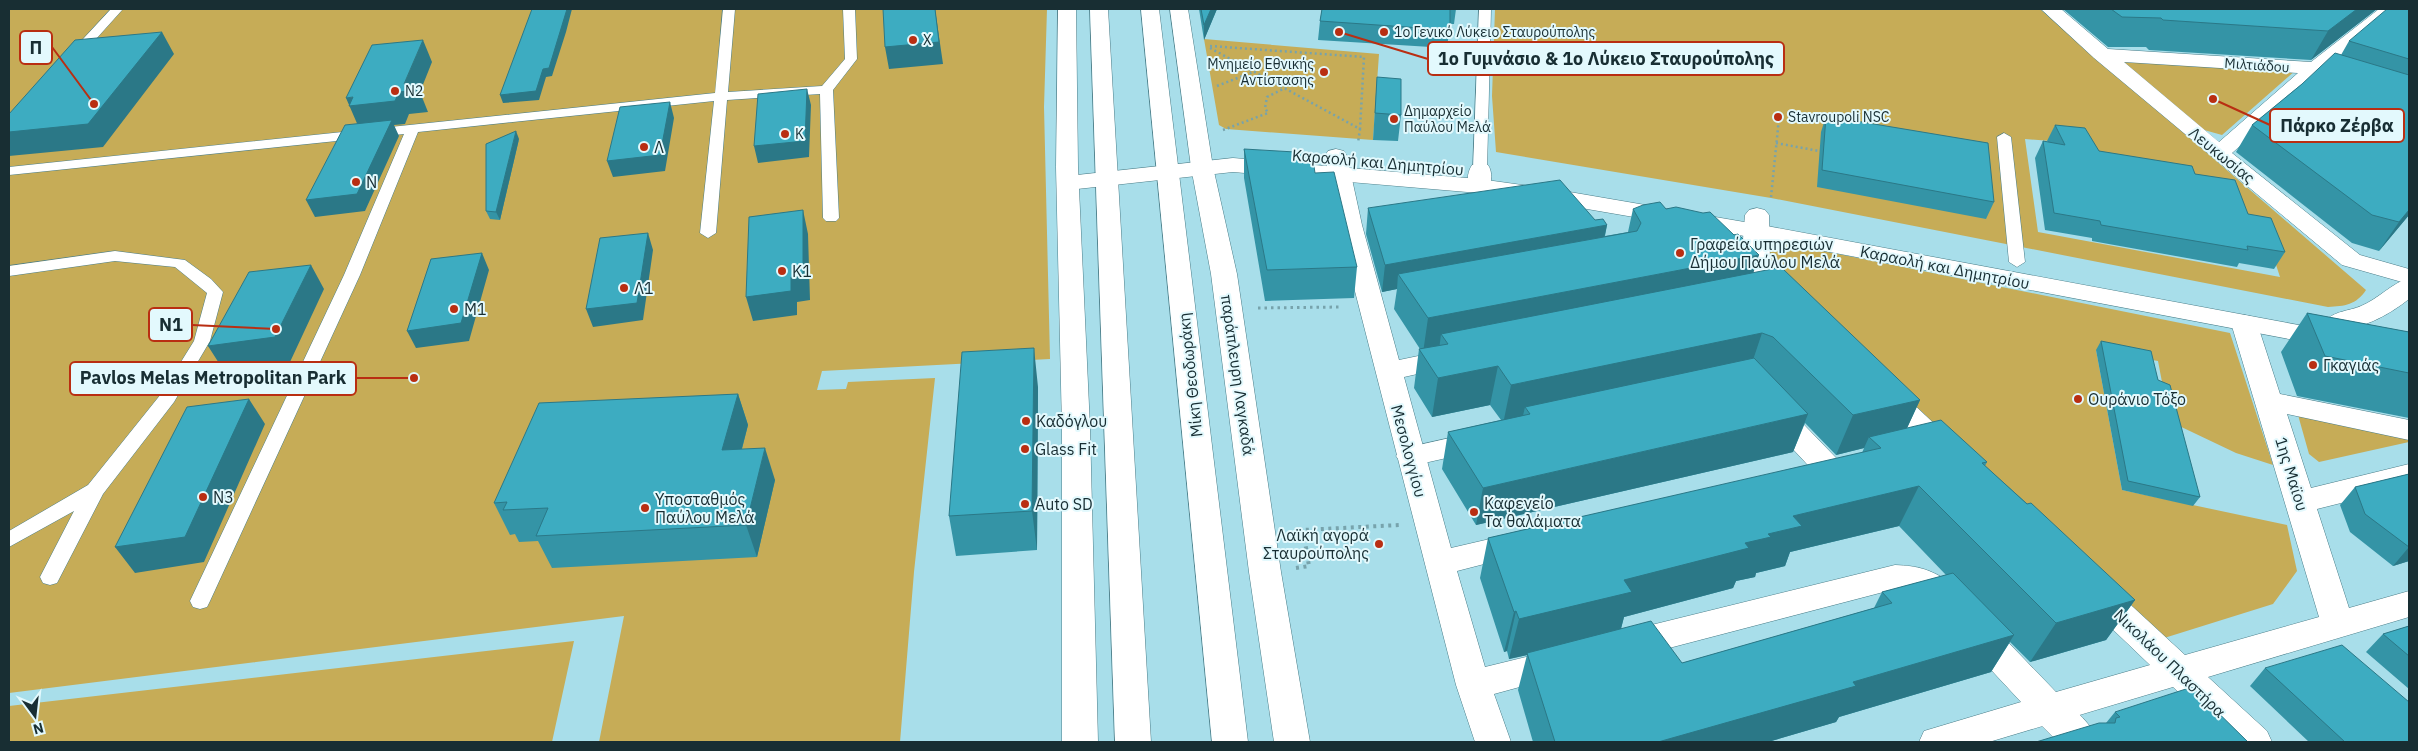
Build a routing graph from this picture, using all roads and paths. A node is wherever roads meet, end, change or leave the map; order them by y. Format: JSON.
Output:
{"nodes":[{"id":1,"x":118,"y":9,"type":"edge"},
{"id":2,"x":728,"y":9,"type":"edge"},
{"id":3,"x":849,"y":9,"type":"edge"},
{"id":4,"x":1067,"y":9,"type":"edge"},
{"id":5,"x":1099,"y":9,"type":"edge"},
{"id":6,"x":1150,"y":9,"type":"edge"},
{"id":7,"x":1179,"y":9,"type":"edge"},
{"id":8,"x":1485,"y":9,"type":"edge"},
{"id":9,"x":2050,"y":9,"type":"edge"},
{"id":10,"x":2390,"y":9,"type":"edge"},
{"id":11,"x":2101,"y":54,"type":"junction"},
{"id":12,"x":66,"y":65,"type":"edge"},
{"id":13,"x":2315,"y":70,"type":"junction"},
{"id":14,"x":1254,"y":72,"type":"junction"},
{"id":15,"x":1214,"y":87,"type":"dead end"},
{"id":16,"x":1285,"y":88,"type":"junction"},
{"id":17,"x":826,"y":90,"type":"junction"},
{"id":18,"x":721,"y":96,"type":"junction"},
{"id":19,"x":2409,"y":100,"type":"edge"},
{"id":20,"x":1779,"y":118,"type":"dead end"},
{"id":21,"x":413,"y":128,"type":"junction"},
{"id":22,"x":1360,"y":129,"type":"junction"},
{"id":23,"x":1218,"y":132,"type":"dead end"},
{"id":24,"x":2004,"y":137,"type":"dead end"},
{"id":25,"x":1776,"y":143,"type":"junction"},
{"id":26,"x":1358,"y":148,"type":"dead end"},
{"id":27,"x":1819,"y":151,"type":"dead end"},
{"id":28,"x":2218,"y":153,"type":"junction"},
{"id":29,"x":1200,"y":160,"type":"junction"},
{"id":30,"x":1167,"y":163,"type":"junction"},
{"id":31,"x":1337,"y":165,"type":"junction"},
{"id":32,"x":1106,"y":170,"type":"junction"},
{"id":33,"x":9,"y":172,"type":"edge"},
{"id":34,"x":1067,"y":175,"type":"junction"},
{"id":35,"x":1772,"y":191,"type":"dead end"},
{"id":36,"x":1484,"y":192,"type":"junction"},
{"id":37,"x":831,"y":218,"type":"dead end"},
{"id":38,"x":1756,"y":223,"type":"junction"},
{"id":39,"x":708,"y":233,"type":"dead end"},
{"id":40,"x":2017,"y":262,"type":"junction"},
{"id":41,"x":9,"y":271,"type":"edge"},
{"id":42,"x":2409,"y":277,"type":"edge"},
{"id":43,"x":2409,"y":286,"type":"edge"},
{"id":44,"x":1778,"y":294,"type":"junction"},
{"id":45,"x":1749,"y":300,"type":"edge"},
{"id":46,"x":1368,"y":304,"type":"junction"},
{"id":47,"x":1269,"y":308,"type":"dead end"},
{"id":48,"x":1807,"y":321,"type":"edge"},
{"id":49,"x":2339,"y":321,"type":"junction"},
{"id":50,"x":2244,"y":323,"type":"junction"},
{"id":51,"x":2392,"y":330,"type":"edge"},
{"id":52,"x":2357,"y":344,"type":"edge"},
{"id":53,"x":1476,"y":354,"type":"edge"},
{"id":54,"x":1388,"y":371,"type":"junction"},
{"id":55,"x":1865,"y":376,"type":"edge"},
{"id":56,"x":1754,"y":390,"type":"edge"},
{"id":57,"x":2269,"y":402,"type":"junction"},
{"id":58,"x":2409,"y":430,"type":"edge"},
{"id":59,"x":1507,"y":435,"type":"edge"},
{"id":60,"x":1937,"y":443,"type":"junction"},
{"id":61,"x":1901,"y":452,"type":"edge"},
{"id":62,"x":1411,"y":456,"type":"junction"},
{"id":63,"x":1828,"y":469,"type":"edge"},
{"id":64,"x":1966,"y":470,"type":"edge"},
{"id":65,"x":2409,"y":475,"type":"edge"},
{"id":66,"x":95,"y":490,"type":"junction"},
{"id":67,"x":2300,"y":502,"type":"junction"},
{"id":68,"x":1428,"y":523,"type":"junction"},
{"id":69,"x":1303,"y":530,"type":"dead end"},
{"id":70,"x":1544,"y":538,"type":"edge"},
{"id":71,"x":9,"y":540,"type":"edge"},
{"id":72,"x":1439,"y":563,"type":"junction"},
{"id":73,"x":2072,"y":570,"type":"edge"},
{"id":74,"x":50,"y":577,"type":"dead end"},
{"id":75,"x":200,"y":601,"type":"dead end"},
{"id":76,"x":2409,"y":604,"type":"edge"},
{"id":77,"x":2333,"y":638,"type":"junction"},
{"id":78,"x":2179,"y":671,"type":"junction"},
{"id":79,"x":1473,"y":685,"type":"junction"},
{"id":80,"x":2050,"y":710,"type":"junction"},
{"id":81,"x":1080,"y":742,"type":"edge"},
{"id":82,"x":1133,"y":742,"type":"edge"},
{"id":83,"x":1230,"y":742,"type":"edge"},
{"id":84,"x":1292,"y":742,"type":"edge"},
{"id":85,"x":1493,"y":742,"type":"edge"},
{"id":86,"x":1937,"y":742,"type":"edge"},
{"id":87,"x":2080,"y":742,"type":"edge"},
{"id":88,"x":2254,"y":742,"type":"edge"}],
"edges":[{"from":1,"to":12,"type":"lane"},
{"from":2,"to":18,"type":"lane"},
{"from":3,"to":17,"type":"lane"},
{"from":4,"to":34,"type":"main road"},
{"from":5,"to":32,"type":"main road"},
{"from":6,"to":30,"type":"main road","name":"Μίκη Θεοδωράκη"},
{"from":7,"to":29,"type":"main road","name":"παράπλευρη Λαγκαδά"},
{"from":8,"to":36,"type":"lane"},
{"from":9,"to":11,"type":"main road","name":"Λευκωσίας"},
{"from":10,"to":13,"type":"main road"},
{"from":11,"to":13,"type":"main road","name":"Μιλτιάδου"},
{"from":11,"to":28,"type":"main road","name":"Λευκωσίας"},
{"from":13,"to":19,"type":"main road","name":"Μιλτιάδου"},
{"from":13,"to":28,"type":"main road"},
{"from":14,"to":15,"type":"path"},
{"from":14,"to":16,"type":"path"},
{"from":14,"to":22,"type":"path"},
{"from":16,"to":22,"type":"path"},
{"from":16,"to":23,"type":"path"},
{"from":17,"to":18,"type":"lane"},
{"from":17,"to":37,"type":"lane"},
{"from":18,"to":21,"type":"lane"},
{"from":18,"to":39,"type":"lane"},
{"from":20,"to":25,"type":"path"},
{"from":21,"to":33,"type":"lane"},
{"from":21,"to":75,"type":"lane"},
{"from":22,"to":26,"type":"path"},
{"from":24,"to":40,"type":"lane"},
{"from":25,"to":27,"type":"path"},
{"from":25,"to":35,"type":"path"},
{"from":28,"to":42,"type":"main road","name":"Λευκωσίας"},
{"from":29,"to":30,"type":"main road","name":"Καραολή και Δημητρίου"},
{"from":29,"to":31,"type":"main road","name":"Καραολή και Δημητρίου"},
{"from":29,"to":84,"type":"main road","name":"παράπλευρη Λαγκαδά"},
{"from":30,"to":32,"type":"main road","name":"Καραολή και Δημητρίου"},
{"from":30,"to":83,"type":"main road","name":"Μίκη Θεοδωράκη"},
{"from":31,"to":36,"type":"main road","name":"Καραολή και Δημητρίου"},
{"from":31,"to":46,"type":"main road","name":"Μεσολογγίου"},
{"from":32,"to":34,"type":"main road","name":"Καραολή και Δημητρίου"},
{"from":32,"to":82,"type":"main road"},
{"from":34,"to":81,"type":"main road"},
{"from":36,"to":38,"type":"main road","name":"Καραολή και Δημητρίου"},
{"from":38,"to":40,"type":"main road","name":"Καραολή και Δημητρίου"},
{"from":38,"to":44,"type":"main road"},
{"from":38,"to":50,"type":"main road","name":"Καραολή και Δημητρίου"},
{"from":40,"to":49,"type":"main road","name":"Καραολή και Δημητρίου"},
{"from":41,"to":66,"type":"lane"},
{"from":43,"to":49,"type":"main road"},
{"from":44,"to":45,"type":"main road"},
{"from":44,"to":48,"type":"main road"},
{"from":46,"to":47,"type":"path"},
{"from":46,"to":54,"type":"main road","name":"Μεσολογγίου"},
{"from":49,"to":51,"type":"main road","name":"Καραολή και Δημητρίου"},
{"from":50,"to":52,"type":"main road","name":"Καραολή και Δημητρίου"},
{"from":50,"to":57,"type":"main road","name":"1ης Μαϊου"},
{"from":53,"to":54,"type":"main road"},
{"from":54,"to":62,"type":"main road","name":"Μεσολογγίου"},
{"from":55,"to":60,"type":"main road"},
{"from":56,"to":63,"type":"main road"},
{"from":57,"to":58,"type":"main road"},
{"from":57,"to":67,"type":"main road","name":"1ης Μαϊου"},
{"from":59,"to":62,"type":"main road"},
{"from":60,"to":61,"type":"main road"},
{"from":60,"to":64,"type":"main road"},
{"from":62,"to":68,"type":"main road","name":"Μεσολογγίου"},
{"from":65,"to":67,"type":"main road"},
{"from":66,"to":71,"type":"lane"},
{"from":66,"to":74,"type":"lane"},
{"from":67,"to":77,"type":"main road","name":"1ης Μαϊου"},
{"from":68,"to":69,"type":"path"},
{"from":68,"to":72,"type":"main road","name":"Μεσολογγίου"},
{"from":70,"to":72,"type":"main road"},
{"from":72,"to":79,"type":"main road","name":"Μεσολογγίου"},
{"from":73,"to":78,"type":"main road","name":"Νικολάου Πλαστήρα"},
{"from":76,"to":77,"type":"main road"},
{"from":77,"to":78,"type":"main road"},
{"from":78,"to":80,"type":"main road"},
{"from":78,"to":88,"type":"main road","name":"Νικολάου Πλαστήρα"},
{"from":79,"to":80,"type":"main road"},
{"from":79,"to":85,"type":"main road","name":"Μεσολογγίου"},
{"from":80,"to":86,"type":"main road"},
{"from":80,"to":87,"type":"main road"}]}
